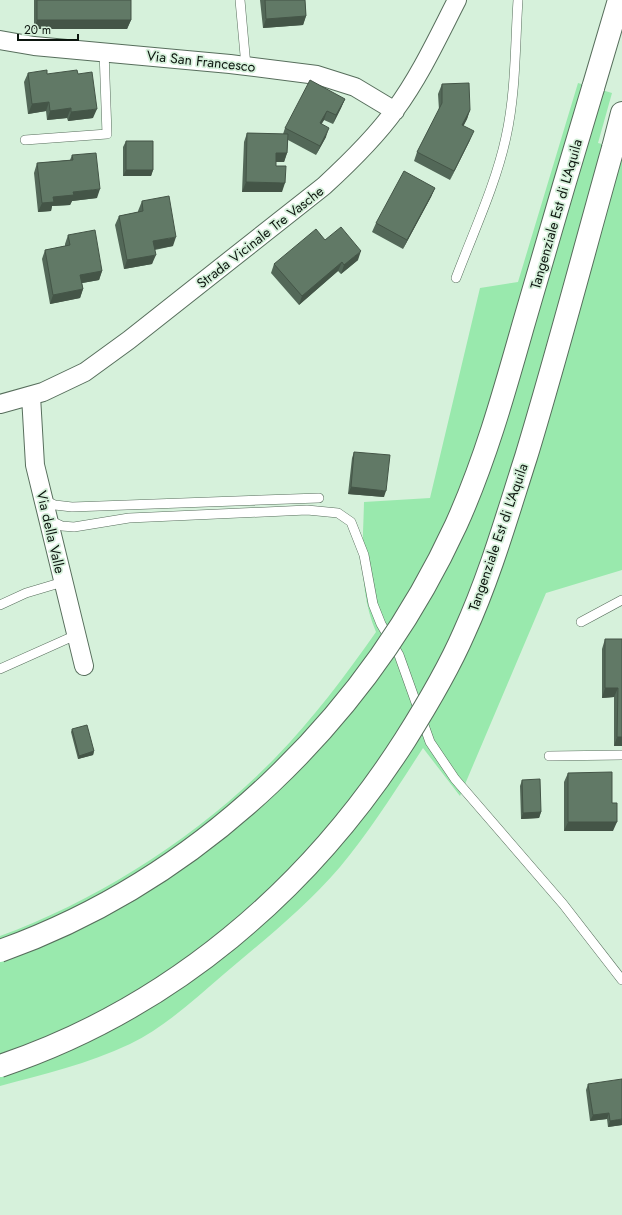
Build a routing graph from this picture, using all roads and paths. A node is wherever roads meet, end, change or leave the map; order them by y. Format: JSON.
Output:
{"nodes":[{"id":1,"x":240,"y":0,"type":"edge"},
{"id":2,"x":457,"y":0,"type":"edge"},
{"id":3,"x":518,"y":0,"type":"edge"},
{"id":4,"x":619,"y":0,"type":"edge"},
{"id":5,"x":0,"y":40,"type":"edge"},
{"id":6,"x":104,"y":52,"type":"junction"},
{"id":7,"x":246,"y":66,"type":"junction"},
{"id":8,"x":395,"y":111,"type":"junction"},
{"id":9,"x":622,"y":113,"type":"edge"},
{"id":10,"x":25,"y":140,"type":"dead end"},
{"id":11,"x":456,"y":278,"type":"dead end"},
{"id":12,"x":31,"y":396,"type":"junction"},
{"id":13,"x":0,"y":404,"type":"edge"},
{"id":14,"x":319,"y":498,"type":"dead end"},
{"id":15,"x":43,"y":499,"type":"junction"},
{"id":16,"x":47,"y":518,"type":"junction"},
{"id":17,"x":63,"y":582,"type":"junction"},
{"id":18,"x":622,"y":600,"type":"edge"},
{"id":19,"x":0,"y":605,"type":"edge"},
{"id":20,"x":582,"y":622,"type":"dead end"},
{"id":21,"x":76,"y":636,"type":"junction"},
{"id":22,"x":84,"y":666,"type":"dead end"},
{"id":23,"x":0,"y":669,"type":"edge"},
{"id":24,"x":622,"y":755,"type":"edge"},
{"id":25,"x":549,"y":756,"type":"dead end"},
{"id":26,"x":0,"y":951,"type":"edge"},
{"id":27,"x":622,"y":980,"type":"edge"},
{"id":28,"x":0,"y":1066,"type":"edge"}],
"edges":[{"from":1,"to":7,"type":"lane"},
{"from":2,"to":8,"type":"street","name":"Strada Vicinale Tre Vasche"},
{"from":3,"to":11,"type":"lane"},
{"from":4,"to":26,"type":"highway","name":"Tangenziale Est di L'Aquila","bridge":true},
{"from":5,"to":6,"type":"street","name":"Via San Francesco"},
{"from":6,"to":7,"type":"street","name":"Via San Francesco"},
{"from":6,"to":10,"type":"lane"},
{"from":7,"to":8,"type":"street","name":"Via San Francesco"},
{"from":8,"to":12,"type":"street","name":"Strada Vicinale Tre Vasche"},
{"from":9,"to":28,"type":"highway","name":"Tangenziale Est di L'Aquila","bridge":true},
{"from":12,"to":13,"type":"street","name":"Strada Vicinale Tre Vasche"},
{"from":12,"to":15,"type":"street","name":"Via della Valle"},
{"from":14,"to":15,"type":"lane"},
{"from":15,"to":16,"type":"street","name":"Via della Valle"},
{"from":16,"to":17,"type":"street","name":"Via della Valle"},
{"from":16,"to":27,"type":"lane"},
{"from":17,"to":19,"type":"lane"},
{"from":17,"to":21,"type":"street","name":"Via della Valle"},
{"from":18,"to":20,"type":"lane"},
{"from":21,"to":22,"type":"street","name":"Via della Valle"},
{"from":21,"to":23,"type":"lane"},
{"from":24,"to":25,"type":"lane"}]}
